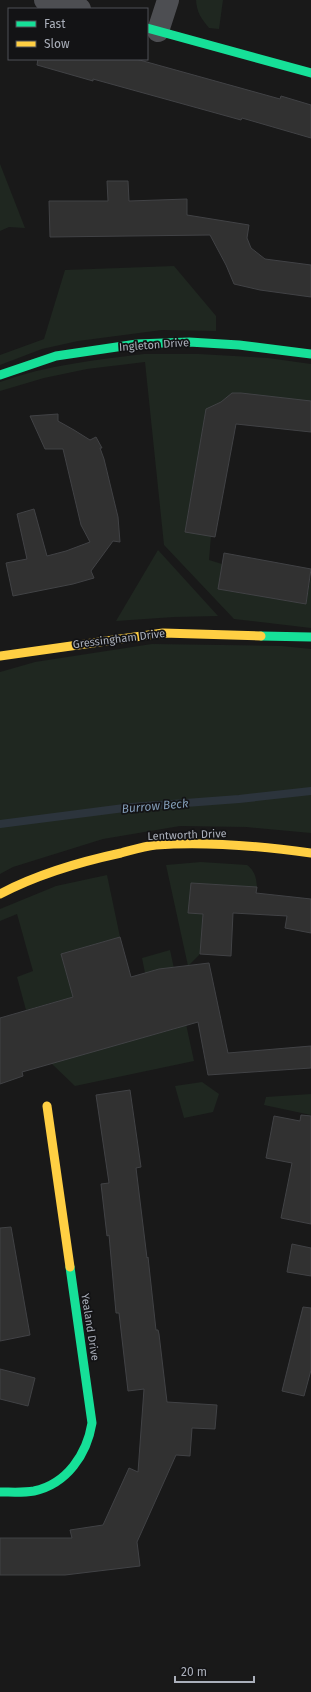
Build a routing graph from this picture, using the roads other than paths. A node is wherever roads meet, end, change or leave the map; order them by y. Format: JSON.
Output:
{"nodes":[{"id":1,"x":45,"y":0,"type":"edge"},
{"id":2,"x":168,"y":0,"type":"edge"},
{"id":3,"x":76,"y":8,"type":"edge"},
{"id":4,"x":153,"y":30,"type":"edge"},
{"id":5,"x":311,"y":73,"type":"edge"},
{"id":6,"x":311,"y":354,"type":"edge"},
{"id":7,"x":0,"y":375,"type":"edge"},
{"id":8,"x":311,"y":637,"type":"edge"},
{"id":9,"x":0,"y":656,"type":"edge"},
{"id":10,"x":311,"y":853,"type":"edge"},
{"id":11,"x":0,"y":894,"type":"edge"},
{"id":12,"x":47,"y":1106,"type":"dead end"},
{"id":13,"x":0,"y":1492,"type":"edge"}],
"edges":[{"from":1,"to":3,"type":"street"},
{"from":2,"to":4,"type":"street"},
{"from":4,"to":5,"type":"street"},
{"from":6,"to":7,"type":"street","name":"Ingleton Drive"},
{"from":8,"to":9,"type":"street","name":"Gressingham Drive"},
{"from":10,"to":11,"type":"street","name":"Lentworth Drive"},
{"from":12,"to":13,"type":"street","name":"Yealand Drive"}]}
